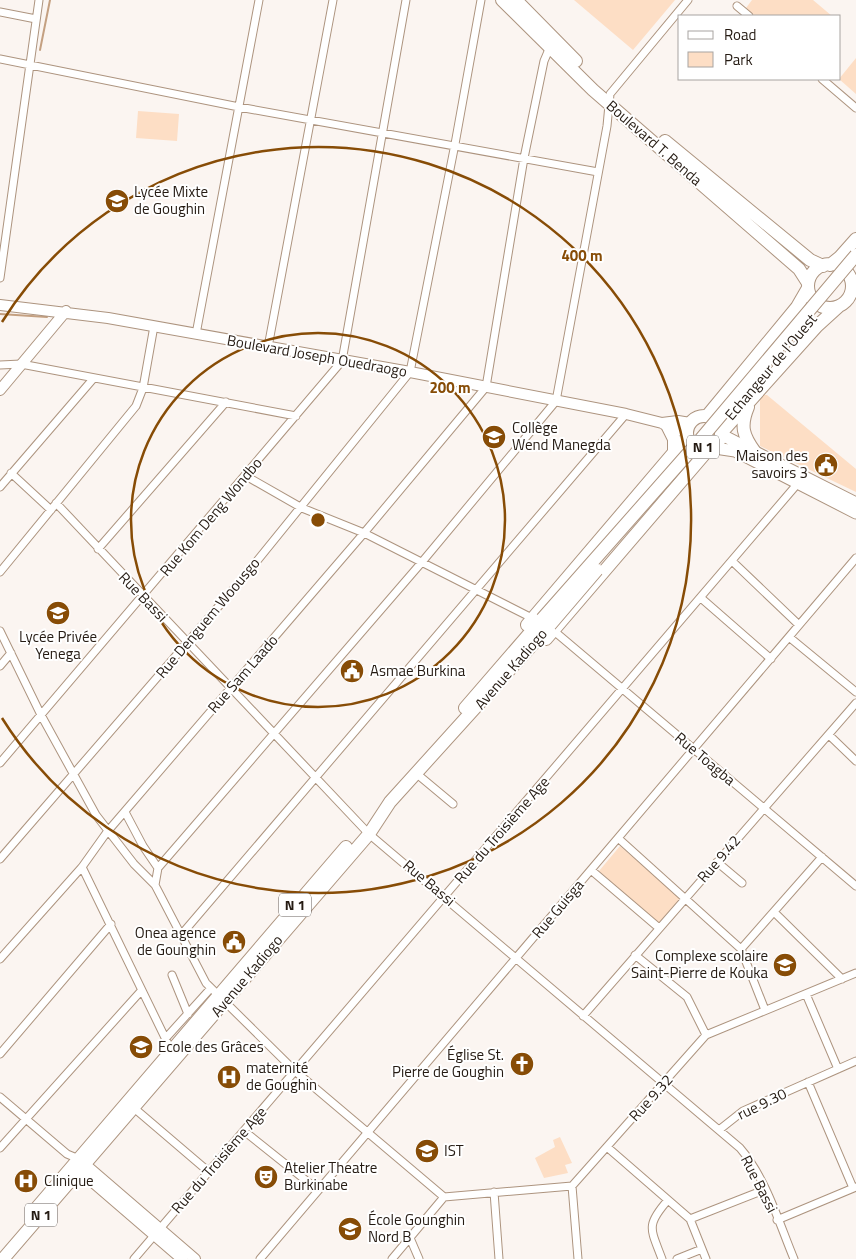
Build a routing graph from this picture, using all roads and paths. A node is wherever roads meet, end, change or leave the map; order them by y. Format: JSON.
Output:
{"nodes":[{"id":1,"x":39,"y":0,"type":"edge"},
{"id":2,"x":259,"y":0,"type":"edge"},
{"id":3,"x":333,"y":0,"type":"edge"},
{"id":4,"x":406,"y":0,"type":"edge"},
{"id":5,"x":481,"y":0,"type":"edge"},
{"id":6,"x":502,"y":0,"type":"edge"},
{"id":7,"x":516,"y":0,"type":"edge"},
{"id":8,"x":688,"y":0,"type":"edge"},
{"id":9,"x":737,"y":6,"type":"dead end"},
{"id":10,"x":0,"y":12,"type":"edge"},
{"id":11,"x":748,"y":15,"type":"edge"},
{"id":12,"x":36,"y":19,"type":"junction"},
{"id":13,"x":550,"y":47,"type":"junction"},
{"id":14,"x":0,"y":59,"type":"edge"},
{"id":15,"x":30,"y":65,"type":"junction"},
{"id":16,"x":823,"y":80,"type":"edge"},
{"id":17,"x":609,"y":99,"type":"junction"},
{"id":18,"x":239,"y":107,"type":"junction"},
{"id":19,"x":856,"y":108,"type":"edge"},
{"id":20,"x":312,"y":120,"type":"junction"},
{"id":21,"x":382,"y":132,"type":"junction"},
{"id":22,"x":455,"y":144,"type":"junction"},
{"id":23,"x":524,"y":158,"type":"junction"},
{"id":24,"x":598,"y":172,"type":"junction"},
{"id":25,"x":856,"y":239,"type":"edge"},
{"id":26,"x":856,"y":255,"type":"edge"},
{"id":27,"x":826,"y":265,"type":"junction"},
{"id":28,"x":856,"y":268,"type":"edge"},
{"id":29,"x":0,"y":278,"type":"edge"},
{"id":30,"x":808,"y":286,"type":"junction"},
{"id":31,"x":854,"y":286,"type":"edge"},
{"id":32,"x":0,"y":305,"type":"edge"},
{"id":33,"x":839,"y":306,"type":"junction"},
{"id":34,"x":66,"y":312,"type":"junction"},
{"id":35,"x":154,"y":326,"type":"junction"},
{"id":36,"x":196,"y":334,"type":"junction"},
{"id":37,"x":268,"y":347,"type":"junction"},
{"id":38,"x":342,"y":361,"type":"junction"},
{"id":39,"x":22,"y":364,"type":"junction"},
{"id":40,"x":0,"y":365,"type":"edge"},
{"id":41,"x":410,"y":372,"type":"junction"},
{"id":42,"x":93,"y":379,"type":"junction"},
{"id":43,"x":486,"y":387,"type":"junction"},
{"id":44,"x":143,"y":388,"type":"junction"},
{"id":45,"x":0,"y":390,"type":"edge"},
{"id":46,"x":750,"y":400,"type":"junction"},
{"id":47,"x":556,"y":401,"type":"junction"},
{"id":48,"x":226,"y":402,"type":"junction"},
{"id":49,"x":626,"y":414,"type":"junction"},
{"id":50,"x":296,"y":416,"type":"junction"},
{"id":51,"x":707,"y":416,"type":"junction"},
{"id":52,"x":665,"y":425,"type":"junction"},
{"id":53,"x":691,"y":433,"type":"junction"},
{"id":54,"x":722,"y":434,"type":"junction"},
{"id":55,"x":711,"y":449,"type":"junction"},
{"id":56,"x":674,"y":452,"type":"junction"},
{"id":57,"x":755,"y":452,"type":"junction"},
{"id":58,"x":11,"y":474,"type":"junction"},
{"id":59,"x":246,"y":476,"type":"junction"},
{"id":60,"x":801,"y":480,"type":"junction"},
{"id":61,"x":0,"y":487,"type":"edge"},
{"id":62,"x":856,"y":503,"type":"edge"},
{"id":63,"x":56,"y":504,"type":"junction"},
{"id":64,"x":302,"y":508,"type":"junction"},
{"id":65,"x":51,"y":510,"type":"junction"},
{"id":66,"x":856,"y":513,"type":"edge"},
{"id":67,"x":364,"y":533,"type":"junction"},
{"id":68,"x":98,"y":549,"type":"junction"},
{"id":69,"x":856,"y":558,"type":"edge"},
{"id":70,"x":732,"y":561,"type":"junction"},
{"id":71,"x":422,"y":562,"type":"junction"},
{"id":72,"x":0,"y":572,"type":"edge"},
{"id":73,"x":477,"y":590,"type":"junction"},
{"id":74,"x":143,"y":597,"type":"junction"},
{"id":75,"x":701,"y":598,"type":"junction"},
{"id":76,"x":544,"y":623,"type":"junction"},
{"id":77,"x":799,"y":626,"type":"junction"},
{"id":78,"x":0,"y":631,"type":"edge"},
{"id":79,"x":789,"y":637,"type":"junction"},
{"id":80,"x":188,"y":643,"type":"junction"},
{"id":81,"x":523,"y":648,"type":"junction"},
{"id":82,"x":10,"y":653,"type":"junction"},
{"id":83,"x":771,"y":658,"type":"junction"},
{"id":84,"x":0,"y":666,"type":"edge"},
{"id":85,"x":232,"y":687,"type":"junction"},
{"id":86,"x":622,"y":689,"type":"junction"},
{"id":87,"x":856,"y":692,"type":"edge"},
{"id":88,"x":856,"y":703,"type":"edge"},
{"id":89,"x":41,"y":715,"type":"junction"},
{"id":90,"x":276,"y":734,"type":"junction"},
{"id":91,"x":829,"y":735,"type":"junction"},
{"id":92,"x":694,"y":749,"type":"junction"},
{"id":93,"x":856,"y":761,"type":"edge"},
{"id":94,"x":0,"y":763,"type":"edge"},
{"id":95,"x":73,"y":773,"type":"junction"},
{"id":96,"x":417,"y":774,"type":"junction"},
{"id":97,"x":316,"y":777,"type":"junction"},
{"id":98,"x":452,"y":804,"type":"dead end"},
{"id":99,"x":764,"y":808,"type":"junction"},
{"id":100,"x":125,"y":812,"type":"junction"},
{"id":101,"x":366,"y":831,"type":"junction"},
{"id":102,"x":107,"y":832,"type":"junction"},
{"id":103,"x":618,"y":838,"type":"junction"},
{"id":104,"x":822,"y":857,"type":"junction"},
{"id":105,"x":0,"y":859,"type":"edge"},
{"id":106,"x":717,"y":862,"type":"junction"},
{"id":107,"x":82,"y":867,"type":"junction"},
{"id":108,"x":158,"y":868,"type":"junction"},
{"id":109,"x":591,"y":870,"type":"junction"},
{"id":110,"x":742,"y":883,"type":"dead end"},
{"id":111,"x":155,"y":885,"type":"junction"},
{"id":112,"x":856,"y":885,"type":"edge"},
{"id":113,"x":445,"y":896,"type":"junction"},
{"id":114,"x":686,"y":898,"type":"junction"},
{"id":115,"x":774,"y":912,"type":"junction"},
{"id":116,"x":111,"y":924,"type":"junction"},
{"id":117,"x":659,"y":928,"type":"junction"},
{"id":118,"x":181,"y":935,"type":"junction"},
{"id":119,"x":741,"y":949,"type":"junction"},
{"id":120,"x":635,"y":955,"type":"junction"},
{"id":121,"x":0,"y":959,"type":"edge"},
{"id":122,"x":515,"y":959,"type":"junction"},
{"id":123,"x":856,"y":973,"type":"edge"},
{"id":124,"x":172,"y":975,"type":"dead end"},
{"id":125,"x":842,"y":978,"type":"junction"},
{"id":126,"x":140,"y":991,"type":"junction"},
{"id":127,"x":806,"y":994,"type":"junction"},
{"id":128,"x":218,"y":996,"type":"junction"},
{"id":129,"x":765,"y":1010,"type":"junction"},
{"id":130,"x":188,"y":1014,"type":"junction"},
{"id":131,"x":583,"y":1016,"type":"junction"},
{"id":132,"x":706,"y":1035,"type":"junction"},
{"id":133,"x":171,"y":1049,"type":"junction"},
{"id":134,"x":0,"y":1054,"type":"edge"},
{"id":135,"x":856,"y":1061,"type":"edge"},
{"id":136,"x":838,"y":1069,"type":"junction"},
{"id":137,"x":296,"y":1071,"type":"junction"},
{"id":138,"x":808,"y":1082,"type":"junction"},
{"id":139,"x":663,"y":1084,"type":"junction"},
{"id":140,"x":0,"y":1097,"type":"edge"},
{"id":141,"x":134,"y":1108,"type":"junction"},
{"id":142,"x":26,"y":1119,"type":"junction"},
{"id":143,"x":719,"y":1130,"type":"junction"},
{"id":144,"x":244,"y":1131,"type":"junction"},
{"id":145,"x":368,"y":1132,"type":"junction"},
{"id":146,"x":607,"y":1147,"type":"junction"},
{"id":147,"x":0,"y":1148,"type":"edge"},
{"id":148,"x":77,"y":1163,"type":"junction"},
{"id":149,"x":209,"y":1172,"type":"junction"},
{"id":150,"x":572,"y":1186,"type":"junction"},
{"id":151,"x":854,"y":1187,"type":"edge"},
{"id":152,"x":318,"y":1190,"type":"junction"},
{"id":153,"x":764,"y":1190,"type":"junction"},
{"id":154,"x":494,"y":1192,"type":"junction"},
{"id":155,"x":444,"y":1196,"type":"junction"},
{"id":156,"x":668,"y":1200,"type":"junction"},
{"id":157,"x":690,"y":1219,"type":"junction"},
{"id":158,"x":777,"y":1220,"type":"junction"},
{"id":159,"x":157,"y":1232,"type":"junction"},
{"id":160,"x":410,"y":1238,"type":"junction"},
{"id":161,"x":702,"y":1249,"type":"junction"},
{"id":162,"x":0,"y":1250,"type":"edge"},
{"id":163,"x":3,"y":1259,"type":"edge"},
{"id":164,"x":134,"y":1259,"type":"edge"},
{"id":165,"x":182,"y":1259,"type":"edge"},
{"id":166,"x":195,"y":1259,"type":"edge"},
{"id":167,"x":260,"y":1259,"type":"edge"},
{"id":168,"x":392,"y":1259,"type":"edge"},
{"id":169,"x":419,"y":1259,"type":"edge"},
{"id":170,"x":499,"y":1259,"type":"edge"},
{"id":171,"x":578,"y":1259,"type":"edge"},
{"id":172,"x":662,"y":1259,"type":"edge"},
{"id":173,"x":677,"y":1259,"type":"edge"},
{"id":174,"x":706,"y":1259,"type":"edge"},
{"id":175,"x":794,"y":1259,"type":"edge"}],
"edges":[{"from":1,"to":12,"type":"street"},
{"from":2,"to":18,"type":"street"},
{"from":3,"to":20,"type":"street"},
{"from":4,"to":21,"type":"street"},
{"from":5,"to":22,"type":"street"},
{"from":6,"to":13,"type":"highway","name":"Boulevard T. Benda"},
{"from":7,"to":17,"type":"highway","name":"Boulevard T. Benda"},
{"from":8,"to":17,"type":"street"},
{"from":9,"to":11,"type":"street"},
{"from":10,"to":12,"type":"street"},
{"from":12,"to":15,"type":"street"},
{"from":13,"to":17,"type":"highway","name":"Boulevard T. Benda"},
{"from":13,"to":23,"type":"street"},
{"from":14,"to":15,"type":"street"},
{"from":15,"to":18,"type":"street"},
{"from":15,"to":29,"type":"street"},
{"from":16,"to":19,"type":"street"},
{"from":17,"to":24,"type":"street"},
{"from":17,"to":27,"type":"highway","name":"Boulevard T. Benda"},
{"from":17,"to":30,"type":"highway","name":"Boulevard T. Benda"},
{"from":18,"to":20,"type":"street"},
{"from":18,"to":36,"type":"street"},
{"from":20,"to":21,"type":"street"},
{"from":20,"to":37,"type":"street"},
{"from":21,"to":22,"type":"street"},
{"from":21,"to":38,"type":"street"},
{"from":22,"to":23,"type":"street"},
{"from":22,"to":41,"type":"street"},
{"from":23,"to":24,"type":"street"},
{"from":23,"to":43,"type":"street"},
{"from":24,"to":47,"type":"street"},
{"from":25,"to":27,"type":"highway","number":"N 1"},
{"from":26,"to":53,"type":"highway","number":"N 1","bridge":true},
{"from":27,"to":30,"type":"highway","number":"N 1"},
{"from":27,"to":31,"type":"highway","number":"N 1"},
{"from":28,"to":76,"type":"highway","name":"Echangeur de l'Ouest","number":"N 1","bridge":true},
{"from":30,"to":33,"type":"highway"},
{"from":30,"to":51,"type":"highway","number":"N 1"},
{"from":31,"to":33,"type":"highway","number":"N 1"},
{"from":32,"to":34,"type":"street","name":"Boulevard Joseph Ouedraogo"},
{"from":33,"to":46,"type":"highway","number":"N 1"},
{"from":34,"to":35,"type":"street","name":"Boulevard Joseph Ouedraogo"},
{"from":34,"to":39,"type":"street"},
{"from":35,"to":36,"type":"street","name":"Boulevard Joseph Ouedraogo"},
{"from":35,"to":44,"type":"street"},
{"from":36,"to":37,"type":"street","name":"Boulevard Joseph Ouedraogo"},
{"from":37,"to":38,"type":"street","name":"Boulevard Joseph Ouedraogo"},
{"from":38,"to":41,"type":"street","name":"Boulevard Joseph Ouedraogo"},
{"from":38,"to":50,"type":"street","name":"Rue Kom Deng Wondbo"},
{"from":39,"to":40,"type":"street"},
{"from":39,"to":42,"type":"street"},
{"from":39,"to":45,"type":"street"},
{"from":41,"to":43,"type":"street","name":"Boulevard Joseph Ouedraogo"},
{"from":41,"to":64,"type":"street","name":"Rue Denguem Woousgo"},
{"from":42,"to":44,"type":"street"},
{"from":42,"to":58,"type":"street"},
{"from":43,"to":47,"type":"street","name":"Boulevard Joseph Ouedraogo"},
{"from":43,"to":67,"type":"street","name":"Rue Sam Laado"},
{"from":44,"to":48,"type":"street"},
{"from":44,"to":63,"type":"street"},
{"from":46,"to":54,"type":"highway","number":"N 1"},
{"from":46,"to":57,"type":"highway"},
{"from":47,"to":49,"type":"street","name":"Boulevard Joseph Ouedraogo"},
{"from":47,"to":71,"type":"street"},
{"from":48,"to":50,"type":"street"},
{"from":48,"to":68,"type":"street"},
{"from":49,"to":52,"type":"street","name":"Boulevard Joseph Ouedraogo"},
{"from":49,"to":73,"type":"street"},
{"from":50,"to":59,"type":"street","name":"Rue Kom Deng Wondbo"},
{"from":51,"to":53,"type":"highway","number":"N 1"},
{"from":51,"to":54,"type":"highway","number":"N 1"},
{"from":52,"to":53,"type":"street","name":"Boulevard Joseph Ouedraogo"},
{"from":52,"to":56,"type":"highway"},
{"from":53,"to":55,"type":"highway","number":"N 1"},
{"from":53,"to":56,"type":"highway","number":"N 1"},
{"from":53,"to":76,"type":"highway","number":"N 1","bridge":true},
{"from":54,"to":55,"type":"highway","number":"N 1"},
{"from":54,"to":57,"type":"main road"},
{"from":55,"to":60,"type":"main road"},
{"from":55,"to":76,"type":"highway","number":"N 1"},
{"from":56,"to":76,"type":"highway","number":"N 1"},
{"from":57,"to":60,"type":"main road"},
{"from":58,"to":61,"type":"street"},
{"from":58,"to":65,"type":"street"},
{"from":59,"to":64,"type":"street","name":"Rue Toagba"},
{"from":59,"to":74,"type":"street","name":"Rue Kom Deng Wondbo"},
{"from":60,"to":62,"type":"main road"},
{"from":60,"to":66,"type":"main road"},
{"from":60,"to":70,"type":"street","name":"Rue du Troisième Age"},
{"from":63,"to":65,"type":"street"},
{"from":63,"to":68,"type":"street","name":"Rue Bassi"},
{"from":64,"to":67,"type":"street","name":"Rue Toagba"},
{"from":64,"to":80,"type":"street","name":"Rue Denguem Woousgo"},
{"from":65,"to":72,"type":"street"},
{"from":67,"to":71,"type":"street","name":"Rue Toagba"},
{"from":67,"to":85,"type":"street","name":"Rue Sam Laado"},
{"from":68,"to":74,"type":"street","name":"Rue Bassi"},
{"from":69,"to":77,"type":"street","name":"Rue Guisga"},
{"from":70,"to":75,"type":"street","name":"Rue du Troisième Age"},
{"from":70,"to":77,"type":"street"},
{"from":71,"to":73,"type":"street","name":"Rue Toagba"},
{"from":71,"to":90,"type":"street"},
{"from":73,"to":76,"type":"street","name":"Rue Toagba"},
{"from":73,"to":97,"type":"street"},
{"from":74,"to":80,"type":"street","name":"Rue Bassi"},
{"from":74,"to":89,"type":"street","name":"Rue Kom Deng Wondbo"},
{"from":75,"to":83,"type":"street"},
{"from":75,"to":86,"type":"street","name":"Rue du Troisième Age"},
{"from":76,"to":81,"type":"highway","name":"Avenue Kadiogo","number":"N 1"},
{"from":76,"to":81,"type":"highway","number":"N 1"},
{"from":76,"to":86,"type":"street","name":"Rue Toagba"},
{"from":77,"to":79,"type":"street","name":"Rue Guisga"},
{"from":78,"to":82,"type":"street"},
{"from":79,"to":83,"type":"street","name":"Rue Guisga"},
{"from":79,"to":87,"type":"street"},
{"from":80,"to":85,"type":"street","name":"Rue Bassi"},
{"from":80,"to":95,"type":"street","name":"Rue Denguem Woousgo"},
{"from":81,"to":96,"type":"highway","name":"Avenue Kadiogo","number":"N 1"},
{"from":81,"to":101,"type":"highway","name":"Avenue Kadiogo","number":"N 1"},
{"from":82,"to":84,"type":"street"},
{"from":82,"to":89,"type":"street"},
{"from":83,"to":92,"type":"street","name":"Rue Guisga"},
{"from":85,"to":90,"type":"street","name":"Rue Bassi"},
{"from":85,"to":100,"type":"street","name":"Rue Sam Laado"},
{"from":86,"to":92,"type":"street","name":"Rue Toagba"},
{"from":86,"to":113,"type":"street","name":"Rue du Troisième Age"},
{"from":88,"to":91,"type":"street","name":"Rue 9.42"},
{"from":89,"to":94,"type":"street","name":"Rue Kom Deng Wondbo"},
{"from":89,"to":95,"type":"street"},
{"from":90,"to":97,"type":"street","name":"Rue Bassi"},
{"from":90,"to":108,"type":"street"},
{"from":91,"to":93,"type":"street"},
{"from":91,"to":99,"type":"street","name":"Rue 9.42"},
{"from":92,"to":99,"type":"street","name":"Rue Toagba"},
{"from":92,"to":103,"type":"street","name":"Rue Guisga"},
{"from":95,"to":102,"type":"street"},
{"from":95,"to":105,"type":"street","name":"Rue Denguem Woousgo"},
{"from":96,"to":98,"type":"street"},
{"from":96,"to":101,"type":"highway","name":"Avenue Kadiogo","number":"N 1"},
{"from":97,"to":101,"type":"street","name":"Rue Bassi"},
{"from":97,"to":118,"type":"street"},
{"from":99,"to":104,"type":"street","name":"Rue Toagba"},
{"from":99,"to":106,"type":"street","name":"Rue 9.42"},
{"from":100,"to":102,"type":"street","name":"Rue Sam Laado"},
{"from":100,"to":108,"type":"street"},
{"from":101,"to":113,"type":"street","name":"Rue Bassi"},
{"from":101,"to":128,"type":"highway","name":"Avenue Kadiogo","number":"N 1"},
{"from":102,"to":107,"type":"street","name":"Rue Sam Laado"},
{"from":102,"to":111,"type":"street"},
{"from":103,"to":109,"type":"street","name":"Rue Guisga"},
{"from":103,"to":114,"type":"street"},
{"from":104,"to":112,"type":"street","name":"Rue Toagba"},
{"from":104,"to":115,"type":"street"},
{"from":106,"to":110,"type":"street"},
{"from":106,"to":114,"type":"street","name":"Rue 9.42"},
{"from":107,"to":116,"type":"street"},
{"from":107,"to":121,"type":"street","name":"Rue Sam Laado"},
{"from":108,"to":111,"type":"street"},
{"from":109,"to":117,"type":"street"},
{"from":109,"to":122,"type":"street","name":"Rue Guisga"},
{"from":111,"to":118,"type":"street"},
{"from":113,"to":122,"type":"street","name":"Rue Bassi"},
{"from":113,"to":137,"type":"street","name":"Rue du Troisième Age"},
{"from":114,"to":117,"type":"street","name":"Rue 9.42"},
{"from":114,"to":119,"type":"street"},
{"from":115,"to":119,"type":"street"},
{"from":115,"to":125,"type":"street"},
{"from":116,"to":126,"type":"street"},
{"from":116,"to":134,"type":"street"},
{"from":117,"to":120,"type":"street","name":"Rue 9.42"},
{"from":118,"to":128,"type":"street"},
{"from":119,"to":129,"type":"street"},
{"from":120,"to":131,"type":"street","name":"Rue 9.42"},
{"from":120,"to":132,"type":"street"},
{"from":122,"to":131,"type":"street","name":"Rue Bassi"},
{"from":122,"to":145,"type":"street","name":"Rue Guisga"},
{"from":123,"to":125,"type":"street","name":"Rue 9.32"},
{"from":124,"to":130,"type":"street"},
{"from":125,"to":127,"type":"street","name":"Rue 9.32"},
{"from":126,"to":133,"type":"street"},
{"from":126,"to":142,"type":"street"},
{"from":127,"to":129,"type":"street","name":"Rue 9.32"},
{"from":127,"to":136,"type":"street"},
{"from":128,"to":130,"type":"street"},
{"from":128,"to":133,"type":"highway","name":"Avenue Kadiogo","number":"N 1"},
{"from":128,"to":137,"type":"street"},
{"from":129,"to":132,"type":"street","name":"Rue 9.32"},
{"from":130,"to":133,"type":"street"},
{"from":131,"to":139,"type":"street","name":"Rue Bassi"},
{"from":132,"to":139,"type":"street","name":"Rue 9.32"},
{"from":133,"to":141,"type":"highway","name":"Avenue Kadiogo","number":"N 1"},
{"from":133,"to":148,"type":"highway","name":"Avenue Kadiogo","number":"N 1"},
{"from":135,"to":136,"type":"street"},
{"from":136,"to":138,"type":"street"},
{"from":137,"to":144,"type":"street","name":"Rue du Troisième Age"},
{"from":137,"to":145,"type":"street"},
{"from":138,"to":143,"type":"street","name":"rue 9.30"},
{"from":138,"to":151,"type":"street"},
{"from":139,"to":143,"type":"street","name":"Rue Bassi"},
{"from":139,"to":146,"type":"street","name":"Rue 9.32"},
{"from":140,"to":142,"type":"street"},
{"from":141,"to":148,"type":"highway","name":"Avenue Kadiogo","number":"N 1"},
{"from":141,"to":149,"type":"street"},
{"from":142,"to":147,"type":"street"},
{"from":142,"to":148,"type":"street"},
{"from":143,"to":153,"type":"street","name":"Rue Bassi"},
{"from":144,"to":149,"type":"street","name":"Rue du Troisième Age"},
{"from":144,"to":152,"type":"street"},
{"from":145,"to":152,"type":"street","name":"Rue Guisga"},
{"from":145,"to":155,"type":"street"},
{"from":146,"to":150,"type":"street","name":"Rue 9.32"},
{"from":146,"to":156,"type":"street"},
{"from":148,"to":159,"type":"street"},
{"from":148,"to":162,"type":"highway","name":"Avenue Kadiogo","number":"N 1"},
{"from":148,"to":163,"type":"highway","name":"Avenue Kadiogo","number":"N 1"},
{"from":149,"to":159,"type":"street","name":"Rue du Troisième Age"},
{"from":150,"to":154,"type":"street"},
{"from":150,"to":171,"type":"street"},
{"from":151,"to":158,"type":"street"},
{"from":152,"to":167,"type":"street","name":"Rue Guisga"},
{"from":153,"to":157,"type":"street"},
{"from":153,"to":158,"type":"street","name":"Rue Bassi"},
{"from":154,"to":155,"type":"street"},
{"from":154,"to":170,"type":"street"},
{"from":155,"to":160,"type":"street"},
{"from":156,"to":157,"type":"street"},
{"from":156,"to":172,"type":"street"},
{"from":157,"to":161,"type":"street"},
{"from":158,"to":175,"type":"street","name":"Rue Bassi"},
{"from":159,"to":164,"type":"street","name":"Rue du Troisième Age"},
{"from":159,"to":165,"type":"street"},
{"from":159,"to":166,"type":"street"},
{"from":160,"to":168,"type":"street"},
{"from":160,"to":169,"type":"street"},
{"from":161,"to":173,"type":"street"},
{"from":161,"to":174,"type":"street"}]}
